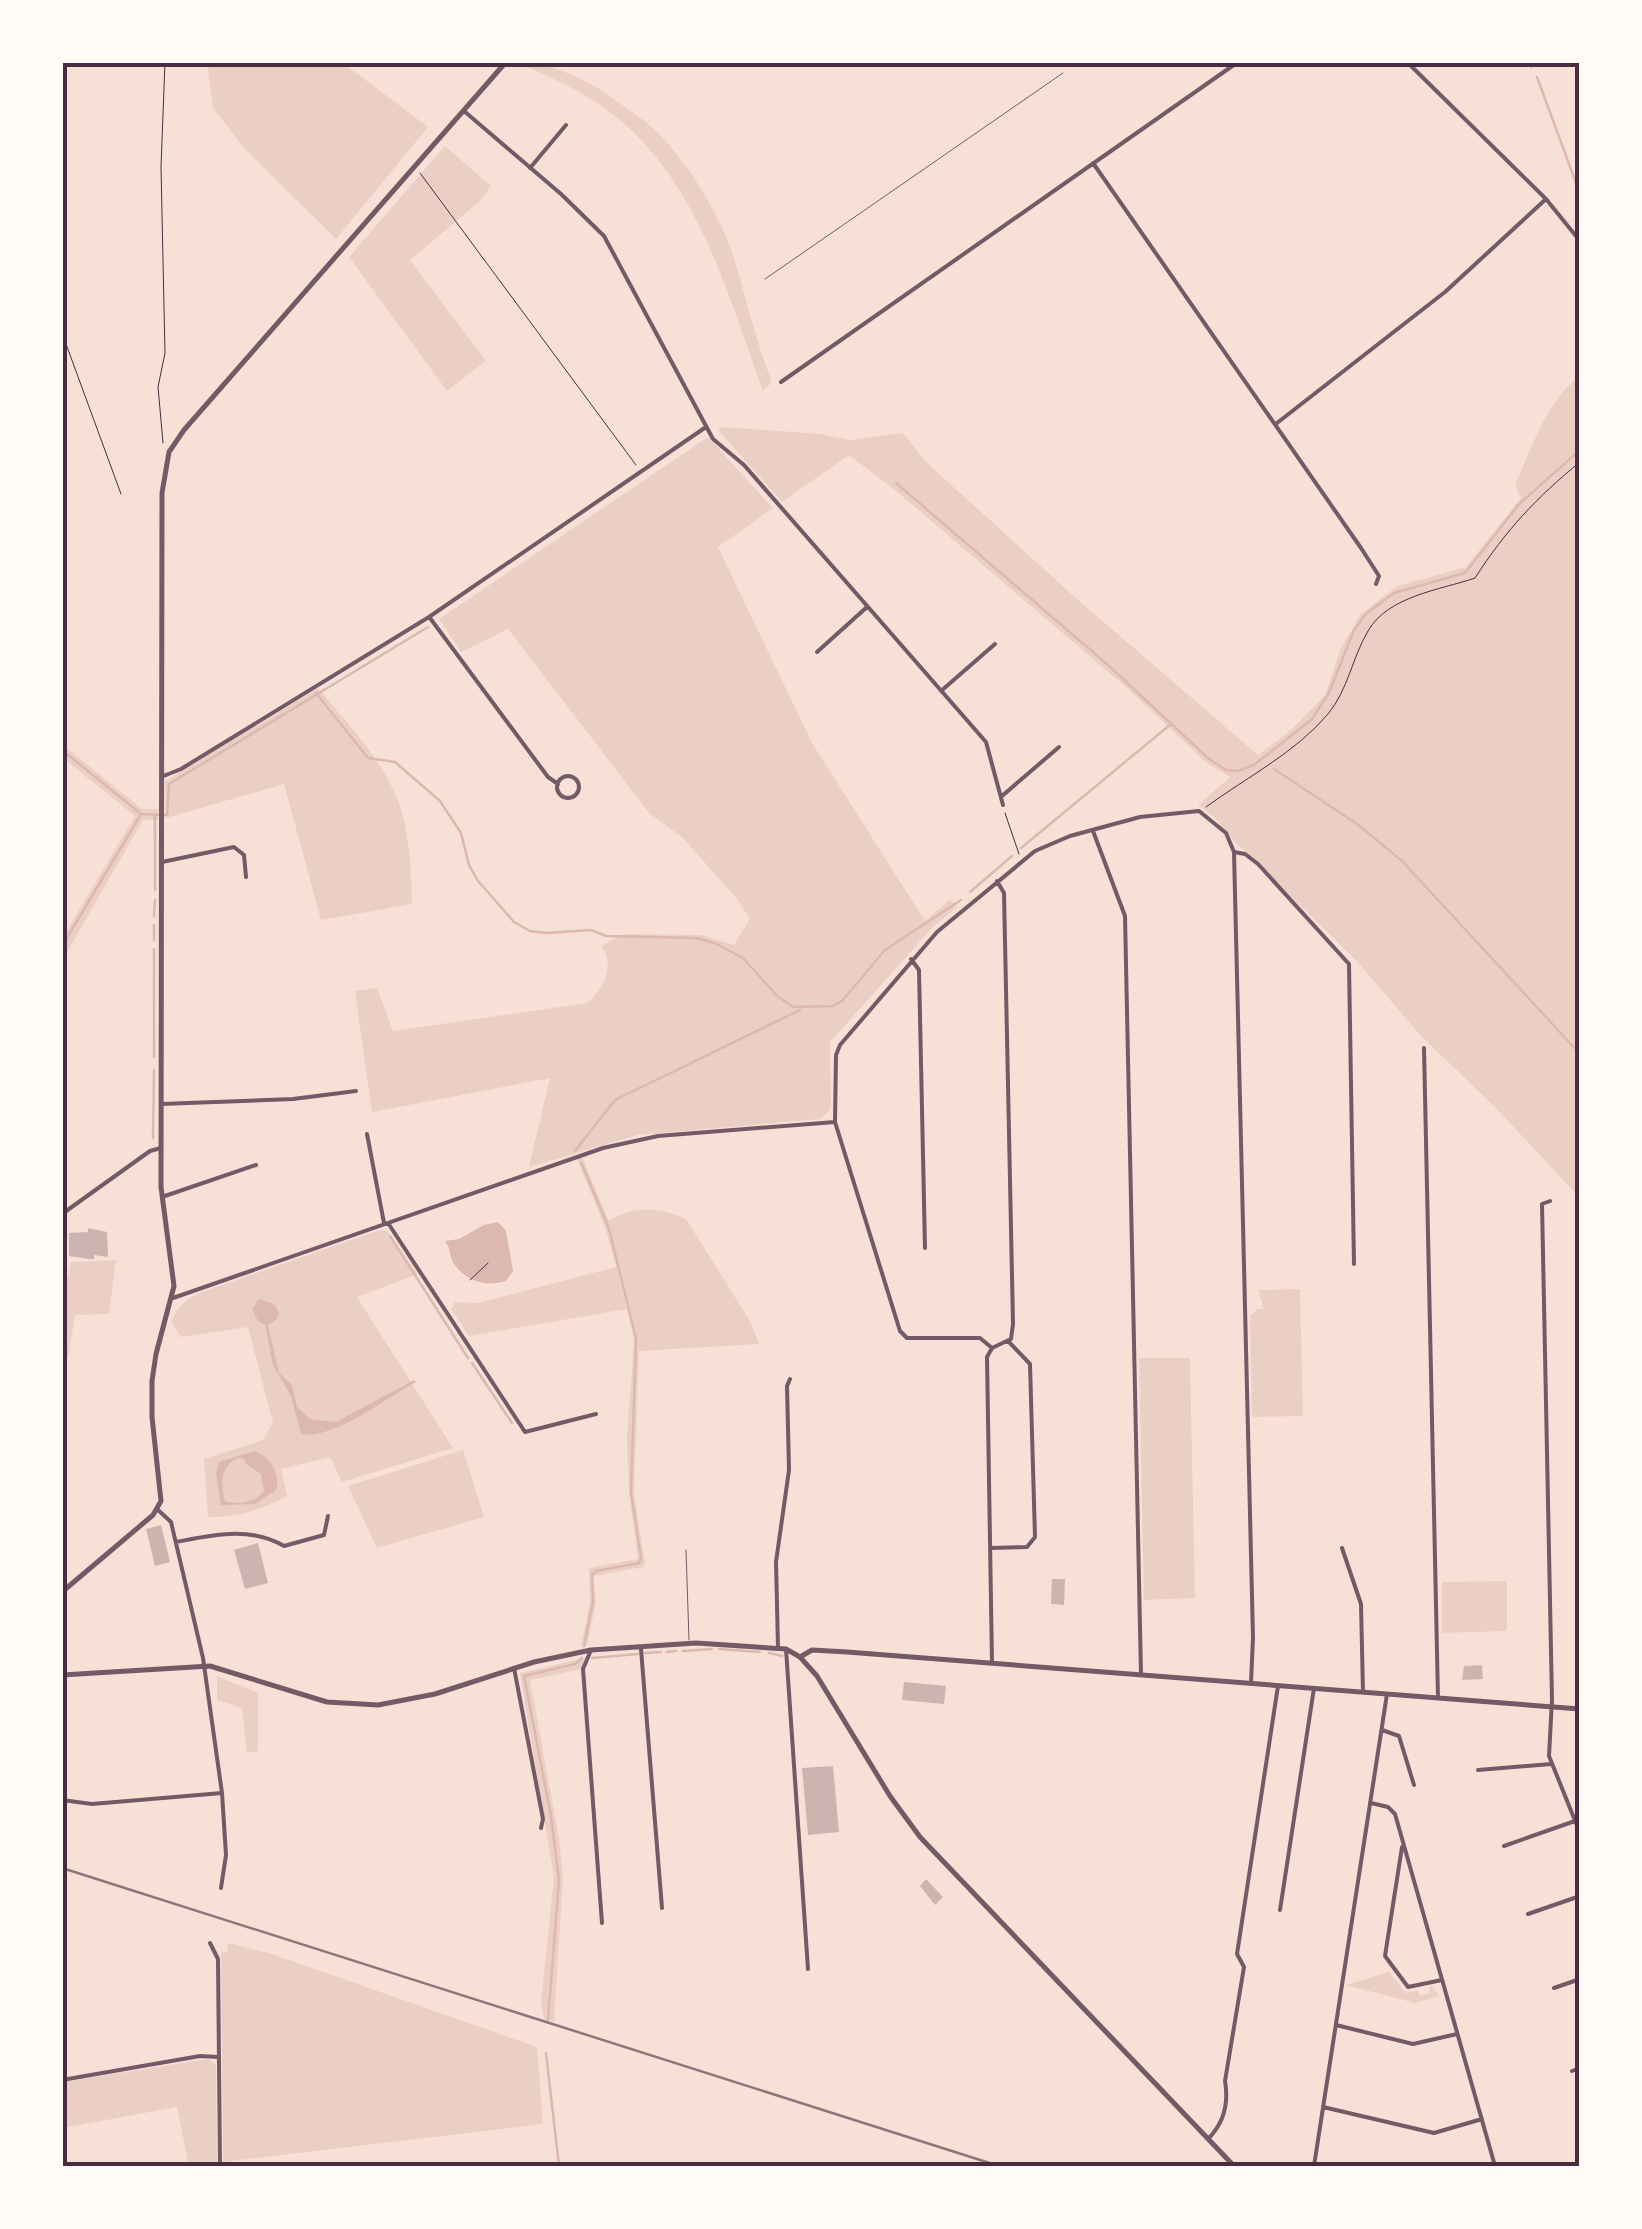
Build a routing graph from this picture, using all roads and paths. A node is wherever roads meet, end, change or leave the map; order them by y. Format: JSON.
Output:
{"nodes":[{"id":1,"x":165,"y":62,"type":"edge"},
{"id":2,"x":506,"y":62,"type":"edge"},
{"id":3,"x":1238,"y":62,"type":"edge"},
{"id":4,"x":1407,"y":62,"type":"edge"},
{"id":5,"x":1063,"y":73,"type":"dead end"},
{"id":6,"x":464,"y":111,"type":"junction"},
{"id":7,"x":566,"y":125,"type":"dead end"},
{"id":8,"x":1093,"y":163,"type":"junction"},
{"id":9,"x":415,"y":166,"type":"junction"},
{"id":10,"x":530,"y":168,"type":"junction"},
{"id":11,"x":1546,"y":199,"type":"junction"},
{"id":12,"x":1580,"y":241,"type":"edge"},
{"id":13,"x":766,"y":279,"type":"dead end"},
{"id":14,"x":62,"y":332,"type":"edge"},
{"id":15,"x":781,"y":382,"type":"dead end"},
{"id":16,"x":1275,"y":424,"type":"junction"},
{"id":17,"x":706,"y":427,"type":"junction"},
{"id":18,"x":168,"y":452,"type":"junction"},
{"id":19,"x":1580,"y":462,"type":"edge"},
{"id":20,"x":641,"y":472,"type":"junction"},
{"id":21,"x":121,"y":494,"type":"dead end"},
{"id":22,"x":1376,"y":584,"type":"dead end"},
{"id":23,"x":867,"y":607,"type":"junction"},
{"id":24,"x":429,"y":617,"type":"junction"},
{"id":25,"x":995,"y":644,"type":"dead end"},
{"id":26,"x":817,"y":652,"type":"dead end"},
{"id":27,"x":941,"y":691,"type":"junction"},
{"id":28,"x":1059,"y":747,"type":"dead end"},
{"id":29,"x":161,"y":777,"type":"junction"},
{"id":30,"x":558,"y":784,"type":"junction"},
{"id":31,"x":1001,"y":798,"type":"junction"},
{"id":32,"x":1003,"y":805,"type":"joint"},
{"id":33,"x":1200,"y":811,"type":"junction"},
{"id":34,"x":1093,"y":830,"type":"junction"},
{"id":35,"x":1234,"y":852,"type":"junction"},
{"id":36,"x":1022,"y":859,"type":"junction"},
{"id":37,"x":162,"y":862,"type":"junction"},
{"id":38,"x":246,"y":876,"type":"dead end"},
{"id":39,"x":997,"y":881,"type":"junction"},
{"id":40,"x":912,"y":959,"type":"junction"},
{"id":41,"x":1424,"y":1048,"type":"dead end"},
{"id":42,"x":356,"y":1092,"type":"dead end"},
{"id":43,"x":161,"y":1104,"type":"junction"},
{"id":44,"x":835,"y":1122,"type":"junction"},
{"id":45,"x":367,"y":1134,"type":"dead end"},
{"id":46,"x":161,"y":1148,"type":"junction"},
{"id":47,"x":256,"y":1165,"type":"dead end"},
{"id":48,"x":162,"y":1197,"type":"junction"},
{"id":49,"x":1550,"y":1201,"type":"dead end"},
{"id":50,"x":62,"y":1214,"type":"edge"},
{"id":51,"x":386,"y":1224,"type":"junction"},
{"id":52,"x":925,"y":1248,"type":"dead end"},
{"id":53,"x":488,"y":1263,"type":"dead end"},
{"id":54,"x":1354,"y":1264,"type":"dead end"},
{"id":55,"x":470,"y":1280,"type":"dead end"},
{"id":56,"x":173,"y":1298,"type":"junction"},
{"id":57,"x":1008,"y":1342,"type":"junction"},
{"id":58,"x":992,"y":1348,"type":"junction"},
{"id":59,"x":790,"y":1379,"type":"dead end"},
{"id":60,"x":596,"y":1414,"type":"dead end"},
{"id":61,"x":158,"y":1510,"type":"junction"},
{"id":62,"x":328,"y":1516,"type":"dead end"},
{"id":63,"x":176,"y":1542,"type":"junction"},
{"id":64,"x":990,"y":1548,"type":"junction"},
{"id":65,"x":1342,"y":1548,"type":"dead end"},
{"id":66,"x":686,"y":1550,"type":"dead end"},
{"id":67,"x":62,"y":1592,"type":"edge"},
{"id":68,"x":689,"y":1643,"type":"junction"},
{"id":69,"x":640,"y":1645,"type":"junction"},
{"id":70,"x":782,"y":1648,"type":"junction"},
{"id":71,"x":591,"y":1650,"type":"junction"},
{"id":72,"x":800,"y":1657,"type":"junction"},
{"id":73,"x":992,"y":1663,"type":"junction"},
{"id":74,"x":204,"y":1665,"type":"junction"},
{"id":75,"x":514,"y":1668,"type":"junction"},
{"id":76,"x":62,"y":1675,"type":"edge"},
{"id":77,"x":1141,"y":1675,"type":"junction"},
{"id":78,"x":1251,"y":1683,"type":"junction"},
{"id":79,"x":1278,"y":1685,"type":"junction"},
{"id":80,"x":1314,"y":1688,"type":"junction"},
{"id":81,"x":1363,"y":1692,"type":"junction"},
{"id":82,"x":1387,"y":1694,"type":"junction"},
{"id":83,"x":1438,"y":1698,"type":"junction"},
{"id":84,"x":1552,"y":1707,"type":"junction"},
{"id":85,"x":1580,"y":1709,"type":"edge"},
{"id":86,"x":1382,"y":1730,"type":"junction"},
{"id":87,"x":1552,"y":1764,"type":"junction"},
{"id":88,"x":1478,"y":1770,"type":"dead end"},
{"id":89,"x":1414,"y":1785,"type":"dead end"},
{"id":90,"x":222,"y":1793,"type":"junction"},
{"id":91,"x":62,"y":1800,"type":"edge"},
{"id":92,"x":1371,"y":1803,"type":"junction"},
{"id":93,"x":1575,"y":1821,"type":"junction"},
{"id":94,"x":540,"y":1828,"type":"dead end"},
{"id":95,"x":1580,"y":1832,"type":"edge"},
{"id":96,"x":1403,"y":1842,"type":"junction"},
{"id":97,"x":1504,"y":1846,"type":"dead end"},
{"id":98,"x":221,"y":1888,"type":"dead end"},
{"id":99,"x":1580,"y":1896,"type":"edge"},
{"id":100,"x":662,"y":1908,"type":"dead end"},
{"id":101,"x":1280,"y":1910,"type":"dead end"},
{"id":102,"x":1528,"y":1914,"type":"dead end"},
{"id":103,"x":602,"y":1923,"type":"dead end"},
{"id":104,"x":210,"y":1943,"type":"dead end"},
{"id":105,"x":808,"y":1969,"type":"dead end"},
{"id":106,"x":1580,"y":1979,"type":"edge"},
{"id":107,"x":1443,"y":1980,"type":"junction"},
{"id":108,"x":1554,"y":1988,"type":"dead end"},
{"id":109,"x":1336,"y":2025,"type":"junction"},
{"id":110,"x":1457,"y":2034,"type":"junction"},
{"id":111,"x":218,"y":2057,"type":"junction"},
{"id":112,"x":1580,"y":2068,"type":"edge"},
{"id":113,"x":1572,"y":2071,"type":"dead end"},
{"id":114,"x":62,"y":2080,"type":"edge"},
{"id":115,"x":1323,"y":2106,"type":"junction"},
{"id":116,"x":1482,"y":2119,"type":"junction"},
{"id":117,"x":1208,"y":2139,"type":"junction"},
{"id":118,"x":220,"y":2166,"type":"edge"},
{"id":119,"x":1234,"y":2166,"type":"edge"},
{"id":120,"x":1314,"y":2166,"type":"edge"},
{"id":121,"x":1495,"y":2166,"type":"edge"}],
"edges":[{"from":1,"to":18,"type":"path"},
{"from":2,"to":6,"type":"street"},
{"from":3,"to":8,"type":"street"},
{"from":4,"to":11,"type":"street"},
{"from":5,"to":13,"type":"lane"},
{"from":6,"to":9,"type":"street"},
{"from":6,"to":10,"type":"street"},
{"from":7,"to":10,"type":"street"},
{"from":8,"to":15,"type":"street"},
{"from":8,"to":16,"type":"street"},
{"from":9,"to":18,"type":"street"},
{"from":9,"to":20,"type":"path"},
{"from":10,"to":17,"type":"street"},
{"from":11,"to":12,"type":"street"},
{"from":11,"to":16,"type":"street"},
{"from":14,"to":21,"type":"path"},
{"from":16,"to":22,"type":"street"},
{"from":17,"to":20,"type":"street"},
{"from":17,"to":23,"type":"street"},
{"from":18,"to":29,"type":"street"},
{"from":19,"to":33,"type":"path"},
{"from":20,"to":24,"type":"street"},
{"from":23,"to":26,"type":"street"},
{"from":23,"to":27,"type":"street"},
{"from":24,"to":29,"type":"street"},
{"from":24,"to":30,"type":"street"},
{"from":25,"to":27,"type":"street"},
{"from":27,"to":31,"type":"street"},
{"from":28,"to":31,"type":"street"},
{"from":29,"to":37,"type":"street"},
{"from":30,"to":30,"type":"street"},
{"from":31,"to":32,"type":"street"},
{"from":32,"to":36,"type":"path"},
{"from":33,"to":34,"type":"street"},
{"from":33,"to":35,"type":"street"},
{"from":34,"to":36,"type":"street"},
{"from":34,"to":77,"type":"street"},
{"from":35,"to":54,"type":"street"},
{"from":35,"to":78,"type":"street"},
{"from":36,"to":39,"type":"street"},
{"from":37,"to":38,"type":"street"},
{"from":37,"to":43,"type":"street"},
{"from":39,"to":40,"type":"street"},
{"from":39,"to":57,"type":"street"},
{"from":40,"to":44,"type":"street"},
{"from":40,"to":52,"type":"street"},
{"from":41,"to":83,"type":"street"},
{"from":42,"to":43,"type":"street"},
{"from":43,"to":46,"type":"street"},
{"from":44,"to":51,"type":"street"},
{"from":44,"to":58,"type":"street"},
{"from":45,"to":51,"type":"street"},
{"from":46,"to":48,"type":"street"},
{"from":46,"to":50,"type":"street"},
{"from":47,"to":48,"type":"street"},
{"from":48,"to":56,"type":"street"},
{"from":49,"to":84,"type":"street"},
{"from":51,"to":56,"type":"street"},
{"from":51,"to":60,"type":"street"},
{"from":53,"to":55,"type":"path"},
{"from":56,"to":61,"type":"street"},
{"from":57,"to":58,"type":"street"},
{"from":57,"to":64,"type":"street"},
{"from":58,"to":64,"type":"street"},
{"from":59,"to":70,"type":"street"},
{"from":61,"to":63,"type":"street"},
{"from":61,"to":67,"type":"street"},
{"from":62,"to":63,"type":"street"},
{"from":63,"to":74,"type":"street"},
{"from":64,"to":73,"type":"street"},
{"from":65,"to":81,"type":"street"},
{"from":66,"to":68,"type":"lane"},
{"from":68,"to":69,"type":"street"},
{"from":68,"to":70,"type":"street"},
{"from":69,"to":71,"type":"street"},
{"from":69,"to":100,"type":"street"},
{"from":70,"to":72,"type":"street"},
{"from":70,"to":105,"type":"street"},
{"from":71,"to":75,"type":"street"},
{"from":71,"to":103,"type":"street"},
{"from":72,"to":73,"type":"street"},
{"from":72,"to":117,"type":"street"},
{"from":73,"to":77,"type":"street"},
{"from":74,"to":75,"type":"street"},
{"from":74,"to":76,"type":"street"},
{"from":74,"to":90,"type":"street"},
{"from":75,"to":94,"type":"street"},
{"from":77,"to":78,"type":"street"},
{"from":78,"to":79,"type":"street"},
{"from":79,"to":80,"type":"street"},
{"from":79,"to":117,"type":"street"},
{"from":80,"to":81,"type":"street"},
{"from":80,"to":101,"type":"street"},
{"from":81,"to":82,"type":"street"},
{"from":82,"to":83,"type":"street"},
{"from":82,"to":86,"type":"street"},
{"from":83,"to":84,"type":"street"},
{"from":84,"to":85,"type":"street"},
{"from":84,"to":87,"type":"street"},
{"from":86,"to":89,"type":"street"},
{"from":86,"to":92,"type":"street"},
{"from":87,"to":88,"type":"street"},
{"from":87,"to":93,"type":"street"},
{"from":90,"to":91,"type":"street"},
{"from":90,"to":98,"type":"street"},
{"from":92,"to":96,"type":"street"},
{"from":92,"to":109,"type":"street"},
{"from":93,"to":95,"type":"street"},
{"from":93,"to":97,"type":"street"},
{"from":96,"to":107,"type":"street"},
{"from":96,"to":107,"type":"street"},
{"from":99,"to":102,"type":"street"},
{"from":104,"to":111,"type":"street"},
{"from":106,"to":108,"type":"street"},
{"from":107,"to":110,"type":"street"},
{"from":109,"to":110,"type":"street"},
{"from":109,"to":115,"type":"street"},
{"from":110,"to":116,"type":"street"},
{"from":111,"to":114,"type":"street"},
{"from":111,"to":118,"type":"street"},
{"from":112,"to":113,"type":"street"},
{"from":115,"to":116,"type":"street"},
{"from":115,"to":120,"type":"street"},
{"from":116,"to":121,"type":"street"},
{"from":117,"to":119,"type":"street"}]}
